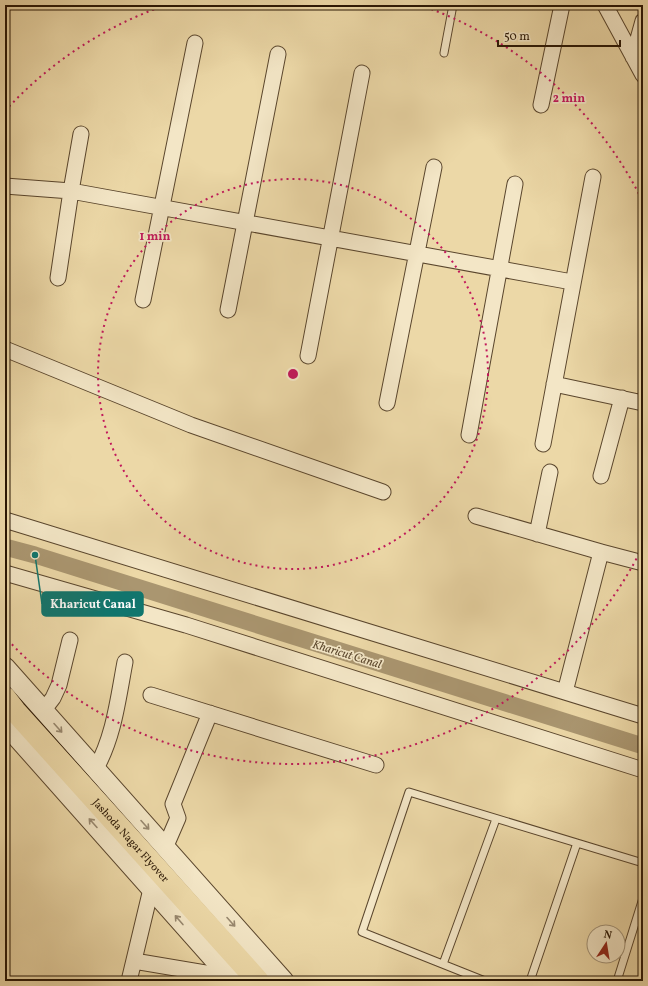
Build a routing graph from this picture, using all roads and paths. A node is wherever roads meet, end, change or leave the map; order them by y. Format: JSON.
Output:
{"nodes":[{"id":1,"x":453,"y":5,"type":"edge"},
{"id":2,"x":562,"y":5,"type":"edge"},
{"id":3,"x":605,"y":5,"type":"edge"},
{"id":4,"x":643,"y":21,"type":"edge"},
{"id":5,"x":195,"y":43,"type":"dead end"},
{"id":6,"x":637,"y":51,"type":"edge"},
{"id":7,"x":444,"y":53,"type":"dead end"},
{"id":8,"x":278,"y":54,"type":"dead end"},
{"id":9,"x":362,"y":72,"type":"dead end"},
{"id":10,"x":643,"y":75,"type":"edge"},
{"id":11,"x":541,"y":104,"type":"dead end"},
{"id":12,"x":81,"y":134,"type":"dead end"},
{"id":13,"x":434,"y":167,"type":"dead end"},
{"id":14,"x":593,"y":177,"type":"dead end"},
{"id":15,"x":516,"y":184,"type":"dead end"},
{"id":16,"x":5,"y":186,"type":"edge"},
{"id":17,"x":71,"y":190,"type":"junction"},
{"id":18,"x":162,"y":207,"type":"junction"},
{"id":19,"x":245,"y":222,"type":"junction"},
{"id":20,"x":331,"y":238,"type":"junction"},
{"id":21,"x":417,"y":254,"type":"junction"},
{"id":22,"x":500,"y":269,"type":"junction"},
{"id":23,"x":58,"y":278,"type":"dead end"},
{"id":24,"x":572,"y":282,"type":"junction"},
{"id":25,"x":143,"y":300,"type":"dead end"},
{"id":26,"x":228,"y":310,"type":"dead end"},
{"id":27,"x":5,"y":349,"type":"edge"},
{"id":28,"x":308,"y":356,"type":"dead end"},
{"id":29,"x":554,"y":384,"type":"junction"},
{"id":30,"x":622,"y":398,"type":"junction"},
{"id":31,"x":387,"y":403,"type":"dead end"},
{"id":32,"x":643,"y":403,"type":"edge"},
{"id":33,"x":469,"y":435,"type":"dead end"},
{"id":34,"x":543,"y":444,"type":"dead end"},
{"id":35,"x":550,"y":472,"type":"dead end"},
{"id":36,"x":601,"y":476,"type":"dead end"},
{"id":37,"x":383,"y":492,"type":"dead end"},
{"id":38,"x":476,"y":516,"type":"dead end"},
{"id":39,"x":5,"y":520,"type":"edge"},
{"id":40,"x":537,"y":534,"type":"junction"},
{"id":41,"x":601,"y":552,"type":"junction"},
{"id":42,"x":643,"y":563,"type":"edge"},
{"id":43,"x":5,"y":573,"type":"edge"},
{"id":44,"x":70,"y":640,"type":"dead end"},
{"id":45,"x":125,"y":662,"type":"dead end"},
{"id":46,"x":5,"y":667,"type":"edge"},
{"id":47,"x":565,"y":692,"type":"junction"},
{"id":48,"x":151,"y":695,"type":"dead end"},
{"id":49,"x":5,"y":698,"type":"edge"},
{"id":50,"x":43,"y":711,"type":"junction"},
{"id":51,"x":210,"y":713,"type":"junction"},
{"id":52,"x":643,"y":716,"type":"edge"},
{"id":53,"x":5,"y":724,"type":"edge"},
{"id":54,"x":376,"y":765,"type":"dead end"},
{"id":55,"x":95,"y":770,"type":"junction"},
{"id":56,"x":643,"y":770,"type":"edge"},
{"id":57,"x":496,"y":819,"type":"junction"},
{"id":58,"x":577,"y":843,"type":"junction"},
{"id":59,"x":165,"y":848,"type":"junction"},
{"id":60,"x":643,"y":863,"type":"edge"},
{"id":61,"x":151,"y":888,"type":"junction"},
{"id":62,"x":643,"y":898,"type":"edge"},
{"id":63,"x":134,"y":961,"type":"junction"},
{"id":64,"x":443,"y":964,"type":"junction"},
{"id":65,"x":231,"y":979,"type":"edge"},
{"id":66,"x":130,"y":981,"type":"edge"},
{"id":67,"x":258,"y":981,"type":"edge"},
{"id":68,"x":284,"y":981,"type":"edge"},
{"id":69,"x":485,"y":981,"type":"edge"},
{"id":70,"x":530,"y":981,"type":"edge"},
{"id":71,"x":617,"y":981,"type":"edge"}],
"edges":[{"from":1,"to":7,"type":"lane"},
{"from":2,"to":11,"type":"street"},
{"from":3,"to":6,"type":"street"},
{"from":4,"to":6,"type":"street"},
{"from":5,"to":18,"type":"street"},
{"from":6,"to":10,"type":"street"},
{"from":8,"to":19,"type":"street"},
{"from":9,"to":20,"type":"street"},
{"from":12,"to":17,"type":"street"},
{"from":13,"to":21,"type":"street"},
{"from":14,"to":24,"type":"street"},
{"from":15,"to":22,"type":"street"},
{"from":16,"to":17,"type":"street"},
{"from":17,"to":18,"type":"street"},
{"from":17,"to":23,"type":"street"},
{"from":18,"to":19,"type":"street"},
{"from":18,"to":25,"type":"street"},
{"from":19,"to":20,"type":"street"},
{"from":19,"to":26,"type":"street"},
{"from":20,"to":21,"type":"street"},
{"from":20,"to":28,"type":"street"},
{"from":21,"to":22,"type":"street"},
{"from":21,"to":31,"type":"street"},
{"from":22,"to":24,"type":"street"},
{"from":22,"to":33,"type":"street"},
{"from":24,"to":29,"type":"street"},
{"from":27,"to":37,"type":"street"},
{"from":29,"to":30,"type":"street"},
{"from":29,"to":34,"type":"street"},
{"from":30,"to":32,"type":"street"},
{"from":30,"to":36,"type":"street"},
{"from":35,"to":40,"type":"street"},
{"from":38,"to":40,"type":"street"},
{"from":39,"to":47,"type":"street"},
{"from":40,"to":41,"type":"street"},
{"from":41,"to":42,"type":"street"},
{"from":41,"to":47,"type":"street"},
{"from":43,"to":56,"type":"street"},
{"from":44,"to":50,"type":"street"},
{"from":45,"to":55,"type":"street"},
{"from":46,"to":50,"type":"street"},
{"from":47,"to":52,"type":"street"},
{"from":48,"to":51,"type":"street"},
{"from":49,"to":67,"type":"main road","name":"Jashoda Nagar Flyover"},
{"from":50,"to":55,"type":"street","one_way":true},
{"from":51,"to":54,"type":"street"},
{"from":51,"to":59,"type":"street"},
{"from":61,"to":53,"type":"street","one_way":true},
{"from":55,"to":59,"type":"street","one_way":true},
{"from":57,"to":58,"type":"lane"},
{"from":57,"to":64,"type":"lane"},
{"from":57,"to":64,"type":"lane"},
{"from":58,"to":60,"type":"lane"},
{"from":58,"to":70,"type":"lane"},
{"from":59,"to":68,"type":"street","one_way":true},
{"from":61,"to":63,"type":"street"},
{"from":65,"to":61,"type":"street","one_way":true},
{"from":62,"to":71,"type":"lane"},
{"from":63,"to":65,"type":"street"},
{"from":63,"to":66,"type":"street"},
{"from":64,"to":69,"type":"lane"}]}
